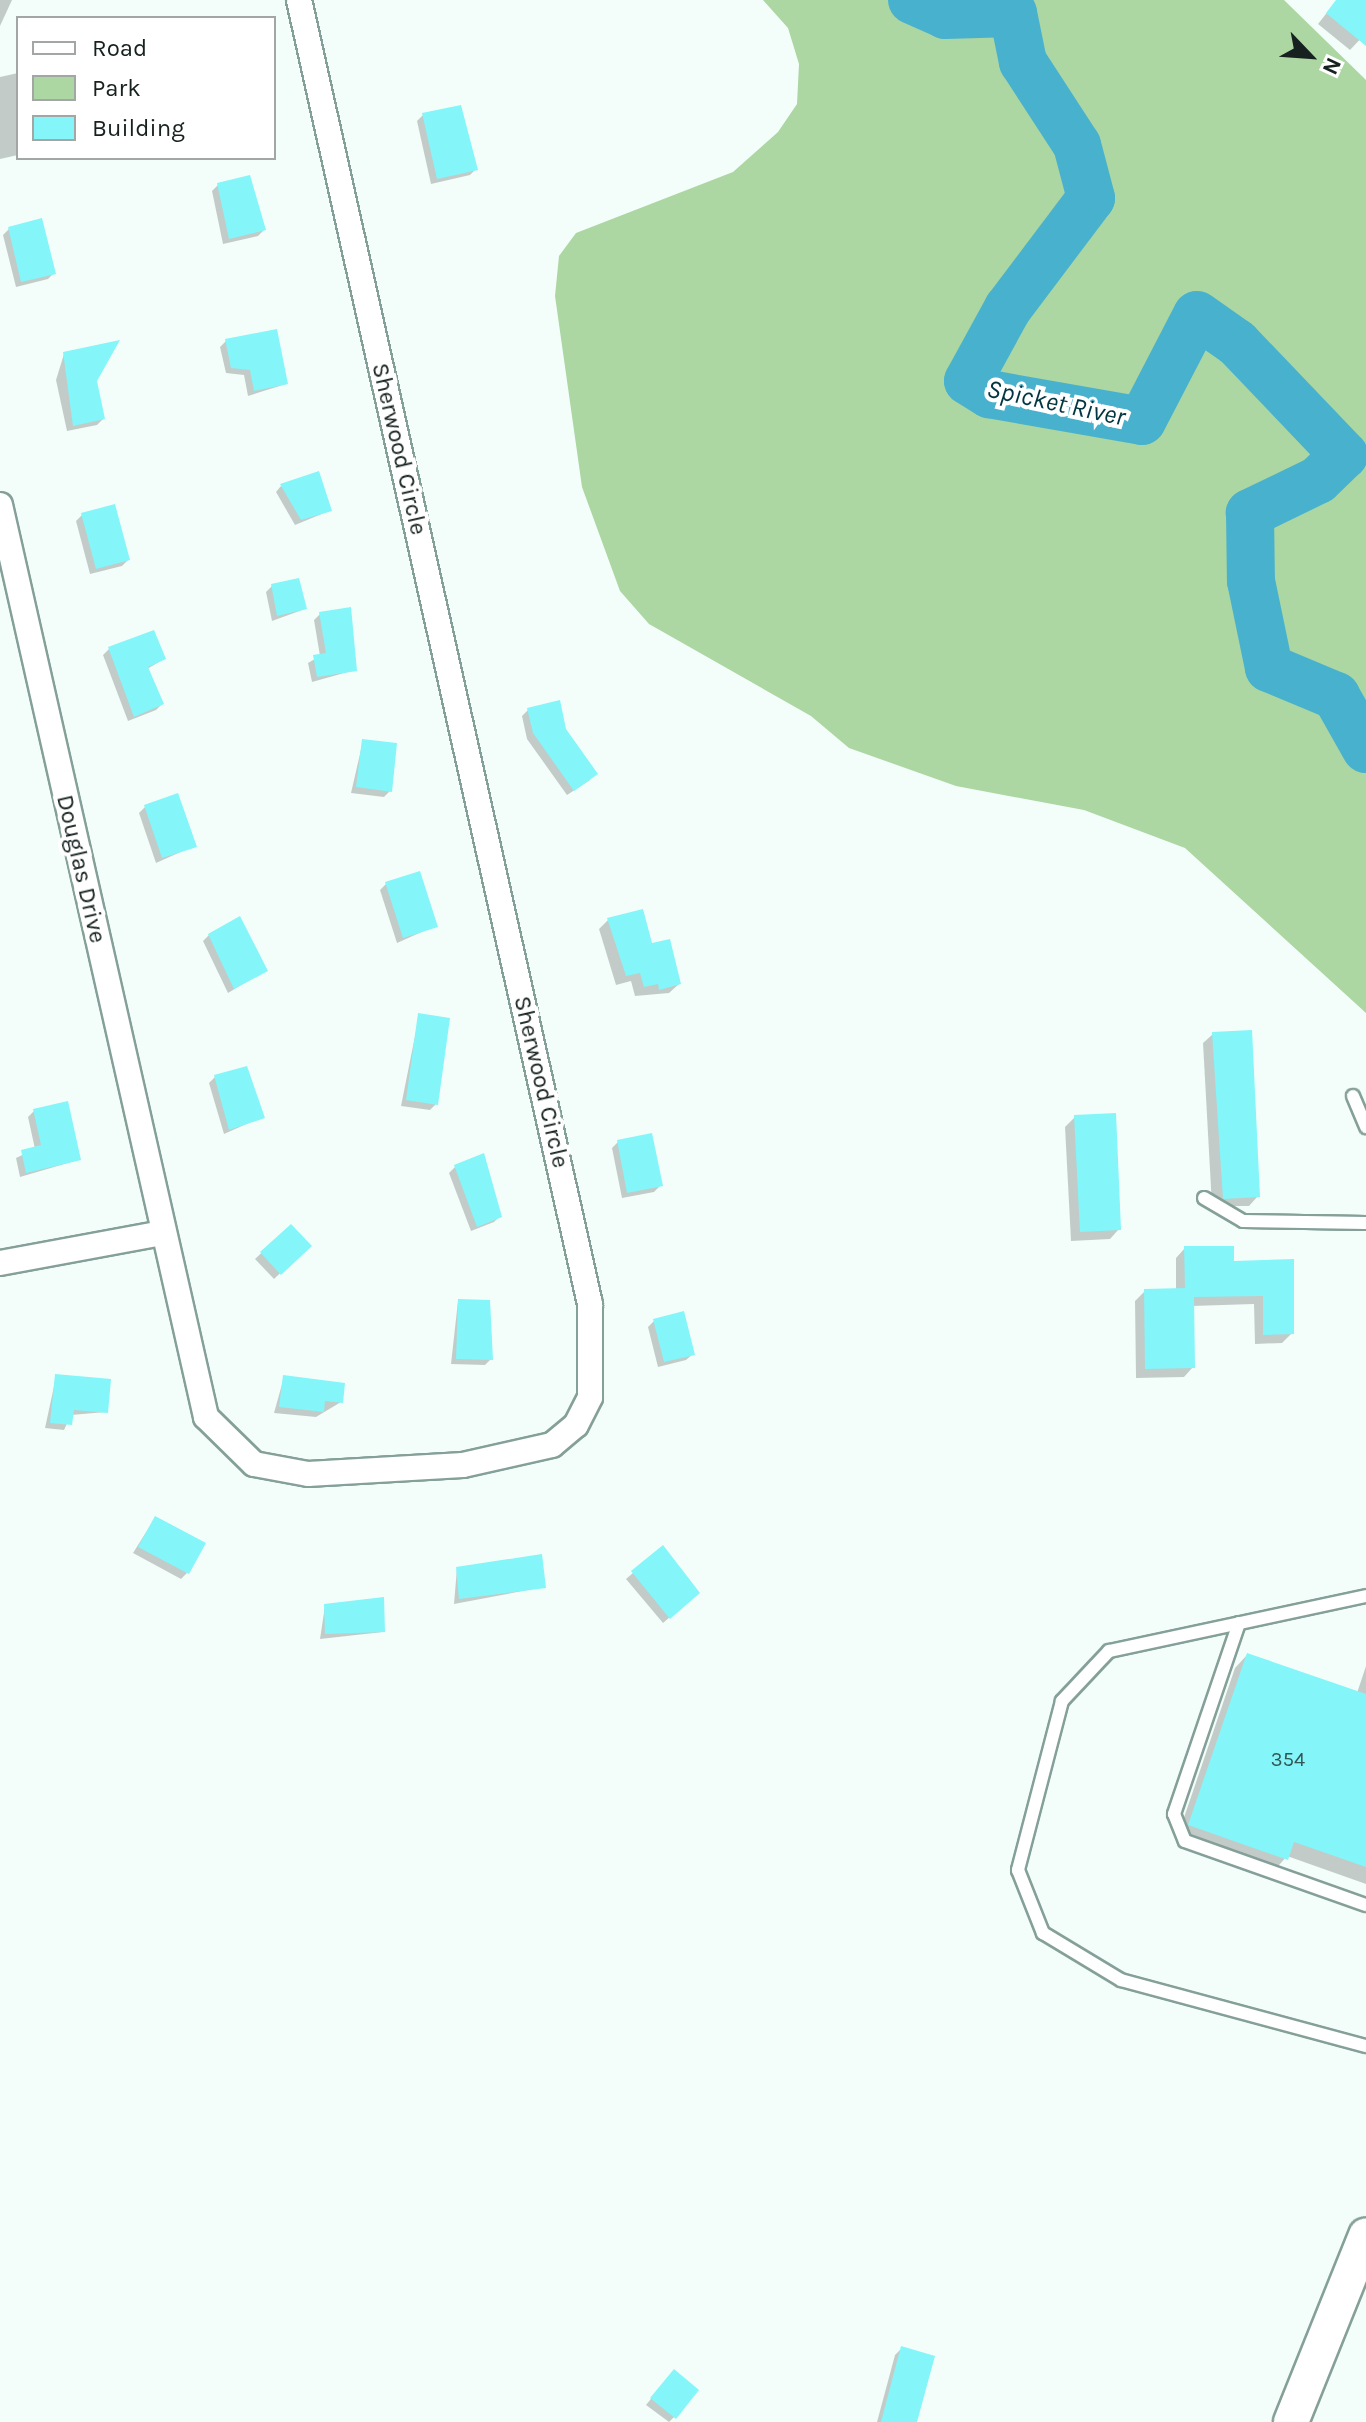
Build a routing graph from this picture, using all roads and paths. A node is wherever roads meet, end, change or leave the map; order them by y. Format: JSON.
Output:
{"nodes":[{"id":1,"x":299,"y":0,"type":"edge"},
{"id":2,"x":0,"y":505,"type":"edge"},
{"id":3,"x":1353,"y":1096,"type":"dead end"},
{"id":4,"x":1366,"y":1127,"type":"edge"},
{"id":5,"x":1204,"y":1198,"type":"dead end"},
{"id":6,"x":1366,"y":1223,"type":"edge"},
{"id":7,"x":162,"y":1233,"type":"junction"},
{"id":8,"x":0,"y":1263,"type":"edge"},
{"id":9,"x":1366,"y":1596,"type":"edge"},
{"id":10,"x":1239,"y":1623,"type":"junction"},
{"id":11,"x":1366,"y":1905,"type":"edge"},
{"id":12,"x":1366,"y":2046,"type":"edge"},
{"id":13,"x":1366,"y":2235,"type":"edge"},
{"id":14,"x":1291,"y":2422,"type":"edge"}],
"edges":[{"from":1,"to":7,"type":"street","name":"Sherwood Circle"},
{"from":2,"to":7,"type":"street","name":"Douglas Drive"},
{"from":3,"to":4,"type":"lane"},
{"from":5,"to":6,"type":"lane"},
{"from":7,"to":8,"type":"street"},
{"from":9,"to":10,"type":"lane"},
{"from":10,"to":11,"type":"lane"},
{"from":10,"to":12,"type":"lane"},
{"from":13,"to":14,"type":"main road"}]}
